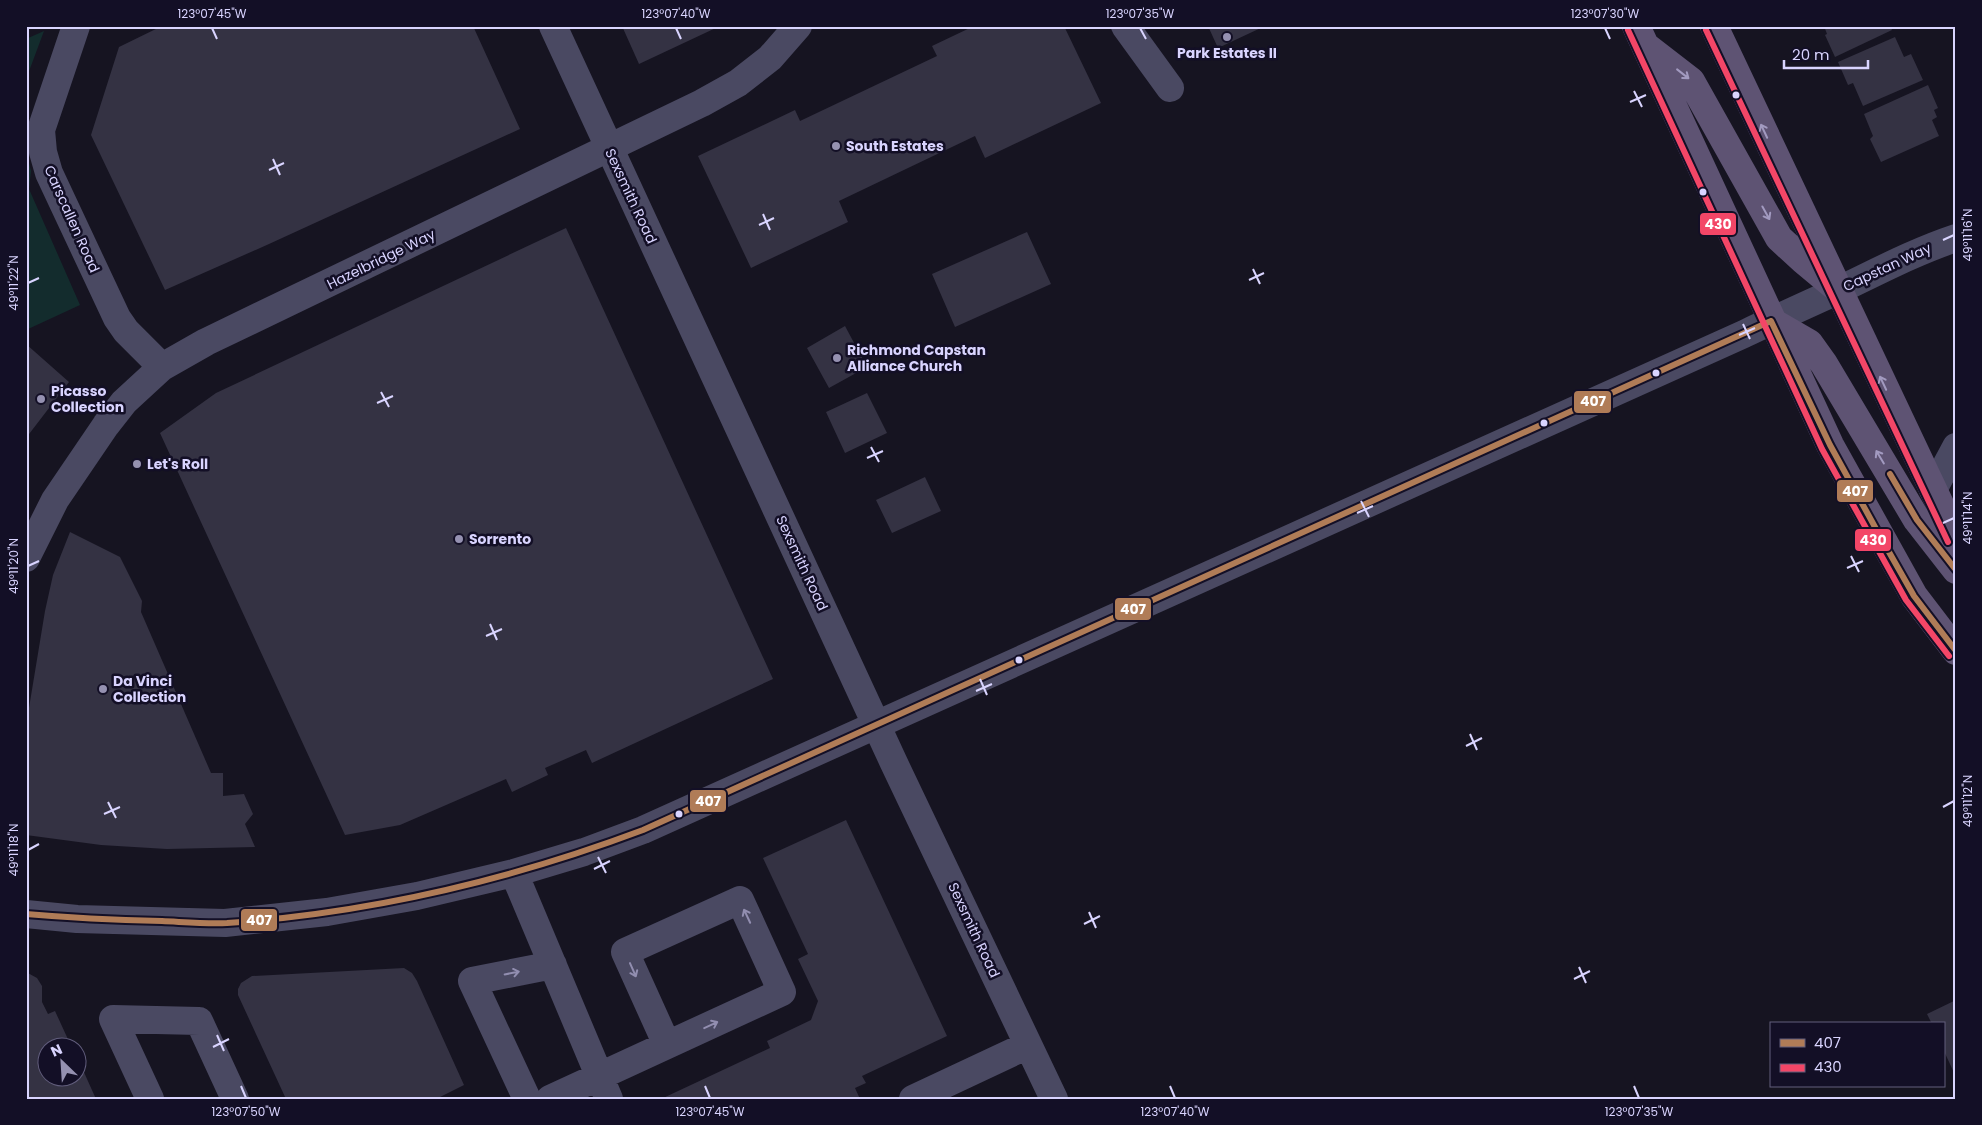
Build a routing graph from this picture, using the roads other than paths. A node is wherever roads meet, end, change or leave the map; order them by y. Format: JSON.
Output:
{"nodes":[{"id":1,"x":76,"y":26,"type":"edge"},
{"id":2,"x":552,"y":26,"type":"edge"},
{"id":3,"x":798,"y":26,"type":"edge"},
{"id":4,"x":1125,"y":26,"type":"edge"},
{"id":5,"x":1714,"y":26,"type":"edge"},
{"id":6,"x":1640,"y":35,"type":"edge"},
{"id":7,"x":1170,"y":88,"type":"dead end"},
{"id":8,"x":608,"y":149,"type":"junction"},
{"id":9,"x":1956,"y":238,"type":"edge"},
{"id":10,"x":1839,"y":290,"type":"junction"},
{"id":11,"x":1771,"y":321,"type":"junction"},
{"id":12,"x":162,"y":367,"type":"junction"},
{"id":13,"x":1956,"y":448,"type":"edge"},
{"id":14,"x":1933,"y":490,"type":"junction"},
{"id":15,"x":1956,"y":538,"type":"edge"},
{"id":16,"x":26,"y":558,"type":"edge"},
{"id":17,"x":1956,"y":570,"type":"edge"},
{"id":18,"x":1956,"y":651,"type":"edge"},
{"id":19,"x":876,"y":724,"type":"junction"},
{"id":20,"x":514,"y":873,"type":"junction"},
{"id":21,"x":26,"y":914,"type":"edge"},
{"id":22,"x":553,"y":966,"type":"junction"},
{"id":23,"x":667,"y":1045,"type":"junction"},
{"id":24,"x":1028,"y":1045,"type":"junction"},
{"id":25,"x":604,"y":1088,"type":"edge"},
{"id":26,"x":150,"y":1099,"type":"edge"},
{"id":27,"x":235,"y":1099,"type":"edge"},
{"id":28,"x":527,"y":1099,"type":"edge"},
{"id":29,"x":550,"y":1099,"type":"edge"},
{"id":30,"x":913,"y":1099,"type":"edge"},
{"id":31,"x":1054,"y":1099,"type":"edge"}],
"edges":[{"from":1,"to":12,"type":"street","name":"Carscallen Road"},
{"from":2,"to":8,"type":"street","name":"Sexsmith Road"},
{"from":3,"to":8,"type":"street","name":"Hazelbridge Way"},
{"from":4,"to":7,"type":"street"},
{"from":10,"to":5,"type":"main road","one_way":true},
{"from":6,"to":10,"type":"main road","one_way":true},
{"from":6,"to":11,"type":"main road"},
{"from":8,"to":12,"type":"street","name":"Hazelbridge Way"},
{"from":8,"to":19,"type":"street","name":"Sexsmith Road"},
{"from":9,"to":10,"type":"street","name":"Capstan Way"},
{"from":10,"to":11,"type":"street","name":"Capstan Way"},
{"from":14,"to":10,"type":"main road","one_way":true},
{"from":17,"to":11,"type":"main road","one_way":true},
{"from":11,"to":18,"type":"main road"},
{"from":11,"to":19,"type":"street","name":"Capstan Way"},
{"from":12,"to":16,"type":"street","name":"Hazelbridge Way"},
{"from":13,"to":14,"type":"street"},
{"from":14,"to":15,"type":"main road"},
{"from":19,"to":20,"type":"street","name":"Capstan Way"},
{"from":19,"to":24,"type":"street","name":"Sexsmith Road"},
{"from":20,"to":21,"type":"street","name":"Capstan Way"},
{"from":20,"to":22,"type":"street"},
{"from":22,"to":25,"type":"street"},
{"from":28,"to":22,"type":"street","one_way":true},
{"from":23,"to":23,"type":"street","one_way":true},
{"from":23,"to":25,"type":"street"},
{"from":24,"to":30,"type":"street"},
{"from":24,"to":31,"type":"street","name":"Sexsmith Road"},
{"from":25,"to":29,"type":"street"},
{"from":26,"to":27,"type":"street"}]}
